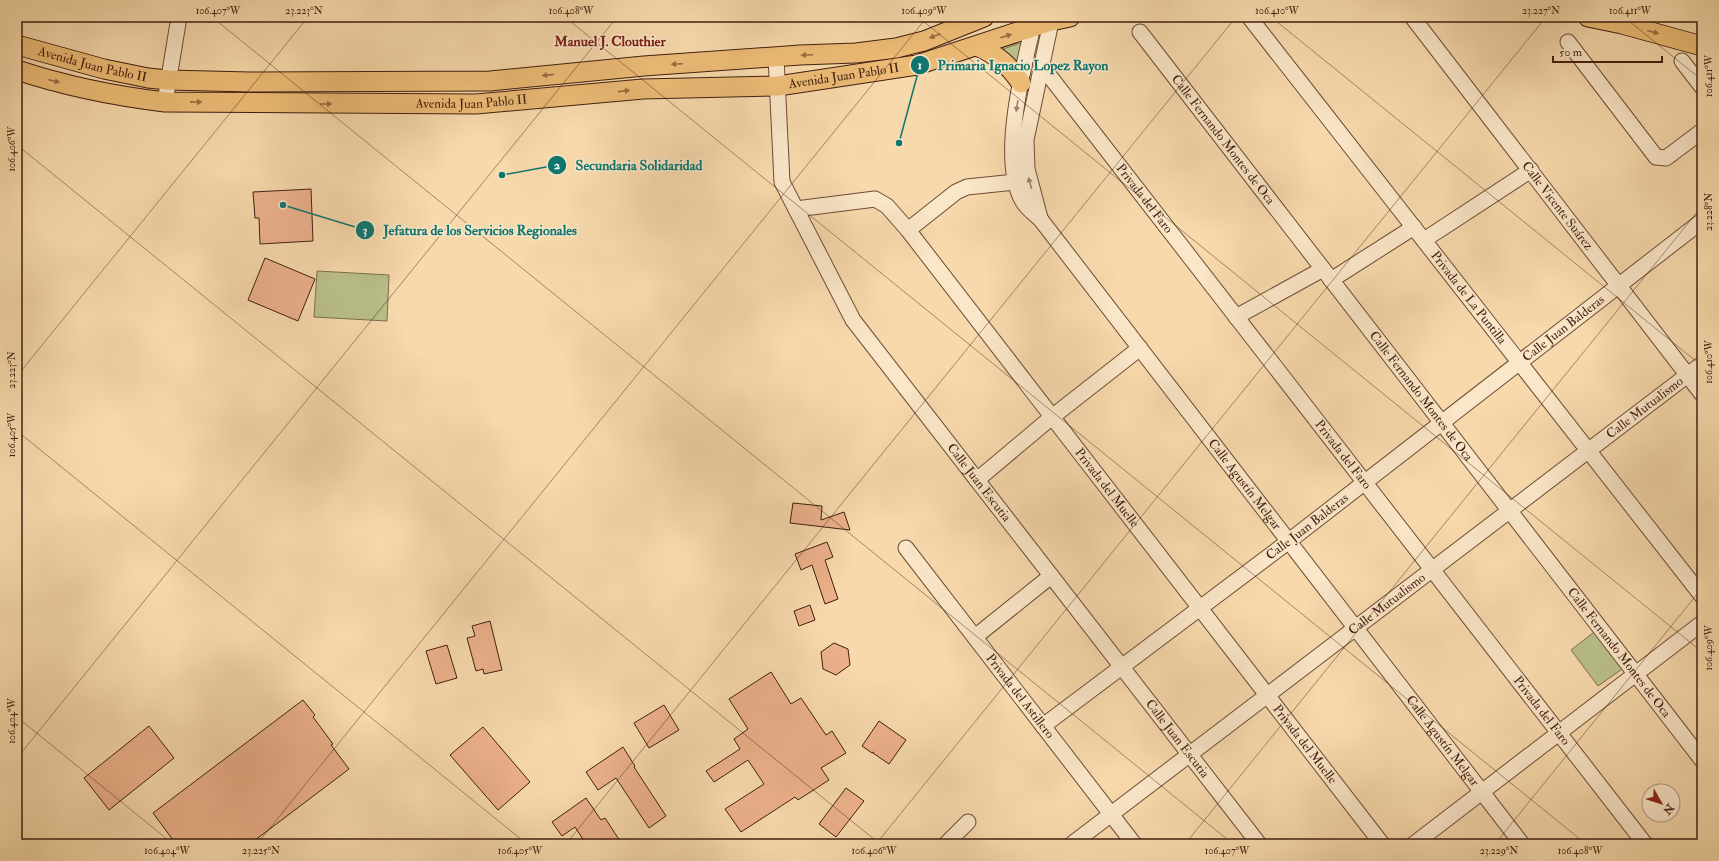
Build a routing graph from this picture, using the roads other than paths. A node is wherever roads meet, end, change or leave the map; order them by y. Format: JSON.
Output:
{"nodes":[{"id":1,"x":179,"y":17,"type":"edge"},
{"id":2,"x":984,"y":17,"type":"edge"},
{"id":3,"x":1070,"y":17,"type":"edge"},
{"id":4,"x":1588,"y":17,"type":"edge"},
{"id":5,"x":1250,"y":18,"type":"dead end"},
{"id":6,"x":1413,"y":18,"type":"edge"},
{"id":7,"x":1043,"y":21,"type":"edge"},
{"id":8,"x":1140,"y":32,"type":"dead end"},
{"id":9,"x":1568,"y":42,"type":"dead end"},
{"id":10,"x":17,"y":45,"type":"edge"},
{"id":11,"x":977,"y":46,"type":"junction"},
{"id":12,"x":1702,"y":46,"type":"edge"},
{"id":13,"x":776,"y":57,"type":"junction"},
{"id":14,"x":1682,"y":61,"type":"dead end"},
{"id":15,"x":1041,"y":65,"type":"junction"},
{"id":16,"x":17,"y":70,"type":"edge"},
{"id":17,"x":591,"y":71,"type":"junction"},
{"id":18,"x":168,"y":80,"type":"junction"},
{"id":19,"x":1021,"y":83,"type":"junction"},
{"id":20,"x":778,"y":86,"type":"junction"},
{"id":21,"x":1702,"y":87,"type":"edge"},
{"id":22,"x":592,"y":94,"type":"junction"},
{"id":23,"x":165,"y":102,"type":"junction"},
{"id":24,"x":1702,"y":131,"type":"edge"},
{"id":25,"x":1530,"y":170,"type":"junction"},
{"id":26,"x":1015,"y":182,"type":"junction"},
{"id":27,"x":796,"y":209,"type":"junction"},
{"id":28,"x":1041,"y":220,"type":"junction"},
{"id":29,"x":1702,"y":221,"type":"edge"},
{"id":30,"x":1414,"y":227,"type":"junction"},
{"id":31,"x":908,"y":230,"type":"junction"},
{"id":32,"x":1424,"y":240,"type":"junction"},
{"id":33,"x":1327,"y":274,"type":"junction"},
{"id":34,"x":1619,"y":285,"type":"junction"},
{"id":35,"x":1236,"y":317,"type":"junction"},
{"id":36,"x":1140,"y":348,"type":"junction"},
{"id":37,"x":1519,"y":362,"type":"junction"},
{"id":38,"x":1702,"y":364,"type":"edge"},
{"id":39,"x":1688,"y":375,"type":"junction"},
{"id":40,"x":1702,"y":394,"type":"edge"},
{"id":41,"x":1052,"y":417,"type":"junction"},
{"id":42,"x":1441,"y":422,"type":"junction"},
{"id":43,"x":1588,"y":451,"type":"junction"},
{"id":44,"x":978,"y":480,"type":"junction"},
{"id":45,"x":1364,"y":482,"type":"junction"},
{"id":46,"x":1510,"y":511,"type":"junction"},
{"id":47,"x":1289,"y":541,"type":"junction"},
{"id":48,"x":906,"y":548,"type":"dead end"},
{"id":49,"x":1432,"y":570,"type":"junction"},
{"id":50,"x":1051,"y":576,"type":"junction"},
{"id":51,"x":1702,"y":596,"type":"edge"},
{"id":52,"x":1200,"y":608,"type":"junction"},
{"id":53,"x":1702,"y":623,"type":"edge"},
{"id":54,"x":1356,"y":628,"type":"junction"},
{"id":55,"x":975,"y":637,"type":"junction"},
{"id":56,"x":1121,"y":666,"type":"junction"},
{"id":57,"x":1635,"y":674,"type":"junction"},
{"id":58,"x":1268,"y":695,"type":"junction"},
{"id":59,"x":1044,"y":726,"type":"junction"},
{"id":60,"x":1559,"y":733,"type":"junction"},
{"id":61,"x":1190,"y":755,"type":"junction"},
{"id":62,"x":1702,"y":760,"type":"edge"},
{"id":63,"x":1482,"y":792,"type":"junction"},
{"id":64,"x":1111,"y":814,"type":"junction"},
{"id":65,"x":968,"y":822,"type":"dead end"},
{"id":66,"x":946,"y":844,"type":"edge"},
{"id":67,"x":1072,"y":844,"type":"edge"},
{"id":68,"x":1134,"y":844,"type":"edge"},
{"id":69,"x":1259,"y":844,"type":"edge"},
{"id":70,"x":1382,"y":844,"type":"edge"},
{"id":71,"x":1414,"y":844,"type":"edge"},
{"id":72,"x":1522,"y":844,"type":"edge"},
{"id":73,"x":1645,"y":844,"type":"edge"}],
"edges":[{"from":1,"to":18,"type":"street"},
{"from":2,"to":13,"type":"main road","name":"Avenida Juan Pablo II","one_way":true},
{"from":3,"to":7,"type":"main road","name":"Avenida Juan Pablo II"},
{"from":4,"to":12,"type":"main road","one_way":true},
{"from":5,"to":30,"type":"street","name":"Privada de La Puntilla"},
{"from":6,"to":25,"type":"street","name":"Calle Vicente Suárez"},
{"from":11,"to":7,"type":"main road","name":"Avenida Juan Pablo II","one_way":true},
{"from":7,"to":15,"type":"street","name":"Calle Agustín Melgar"},
{"from":7,"to":19,"type":"street","name":"Calle Agustín Melgar"},
{"from":8,"to":33,"type":"street","name":"Calle Fernando Montes de Oca"},
{"from":9,"to":24,"type":"street"},
{"from":10,"to":18,"type":"main road","name":"Avenida Juan Pablo II"},
{"from":11,"to":19,"type":"main road"},
{"from":11,"to":20,"type":"main road","name":"Avenida Juan Pablo II"},
{"from":13,"to":17,"type":"main road","name":"Avenida Juan Pablo II","one_way":true},
{"from":13,"to":20,"type":"street","name":"Avenida Juan Pablo II"},
{"from":14,"to":21,"type":"street"},
{"from":28,"to":15,"type":"street","name":"Calle Agustín Melgar","one_way":true},
{"from":15,"to":35,"type":"street","name":"Privada del Faro"},
{"from":16,"to":23,"type":"main road","name":"Avenida Juan Pablo II","one_way":true},
{"from":17,"to":18,"type":"main road","name":"Avenida Juan Pablo II","one_way":true},
{"from":17,"to":22,"type":"main road"},
{"from":18,"to":23,"type":"street"},
{"from":19,"to":26,"type":"street","name":"Calle Agustín Melgar","one_way":true},
{"from":22,"to":20,"type":"main road","name":"Avenida Juan Pablo II","one_way":true},
{"from":20,"to":27,"type":"street","name":"Calle Juan Escutia"},
{"from":23,"to":22,"type":"main road","name":"Avenida Juan Pablo II","one_way":true},
{"from":25,"to":32,"type":"street"},
{"from":25,"to":34,"type":"street","name":"Calle Vicente Suárez"},
{"from":26,"to":28,"type":"street","name":"Calle Agustín Melgar"},
{"from":26,"to":31,"type":"street"},
{"from":27,"to":31,"type":"street","name":"Privada del Muelle"},
{"from":27,"to":44,"type":"street","name":"Calle Juan Escutia"},
{"from":28,"to":36,"type":"street","name":"Calle Agustín Melgar"},
{"from":29,"to":34,"type":"street","name":"Calle Juan Balderas"},
{"from":30,"to":32,"type":"street","name":"Privada de La Puntilla"},
{"from":30,"to":33,"type":"street"},
{"from":31,"to":41,"type":"street","name":"Privada del Muelle"},
{"from":32,"to":37,"type":"street","name":"Privada de La Puntilla"},
{"from":33,"to":35,"type":"street"},
{"from":33,"to":42,"type":"street","name":"Calle Fernando Montes de Oca"},
{"from":34,"to":37,"type":"street","name":"Calle Juan Balderas"},
{"from":34,"to":39,"type":"street","name":"Calle Vicente Suárez"},
{"from":35,"to":45,"type":"street","name":"Privada del Faro"},
{"from":36,"to":41,"type":"street"},
{"from":36,"to":47,"type":"street","name":"Calle Agustín Melgar"},
{"from":37,"to":42,"type":"street","name":"Calle Juan Balderas"},
{"from":37,"to":43,"type":"street","name":"Privada de La Puntilla"},
{"from":38,"to":39,"type":"street","name":"Calle Mutualismo"},
{"from":39,"to":40,"type":"street","name":"Calle Vicente Suárez"},
{"from":39,"to":43,"type":"street","name":"Calle Mutualismo"},
{"from":41,"to":44,"type":"street"},
{"from":41,"to":52,"type":"street","name":"Privada del Muelle"},
{"from":42,"to":45,"type":"street","name":"Calle Juan Balderas"},
{"from":42,"to":46,"type":"street","name":"Calle Fernando Montes de Oca"},
{"from":43,"to":46,"type":"street","name":"Calle Mutualismo"},
{"from":43,"to":51,"type":"street","name":"Privada de La Puntilla"},
{"from":44,"to":50,"type":"street","name":"Calle Juan Escutia"},
{"from":45,"to":47,"type":"street","name":"Calle Juan Balderas"},
{"from":45,"to":49,"type":"street","name":"Privada del Faro"},
{"from":46,"to":49,"type":"street","name":"Calle Mutualismo"},
{"from":46,"to":57,"type":"street","name":"Calle Fernando Montes de Oca"},
{"from":47,"to":52,"type":"street","name":"Calle Juan Balderas"},
{"from":47,"to":54,"type":"street","name":"Calle Agustín Melgar"},
{"from":48,"to":55,"type":"street","name":"Privada del Astillero"},
{"from":49,"to":54,"type":"street","name":"Calle Mutualismo"},
{"from":49,"to":60,"type":"street","name":"Privada del Faro"},
{"from":50,"to":55,"type":"street"},
{"from":50,"to":56,"type":"street","name":"Calle Juan Escutia"},
{"from":52,"to":56,"type":"street","name":"Calle Juan Balderas"},
{"from":52,"to":58,"type":"street","name":"Privada del Muelle"},
{"from":53,"to":57,"type":"street"},
{"from":54,"to":58,"type":"street","name":"Calle Mutualismo"},
{"from":54,"to":63,"type":"street","name":"Calle Agustín Melgar"},
{"from":55,"to":59,"type":"street","name":"Privada del Astillero"},
{"from":56,"to":59,"type":"street","name":"Calle Juan Balderas"},
{"from":56,"to":61,"type":"street","name":"Calle Juan Escutia"},
{"from":57,"to":60,"type":"street"},
{"from":57,"to":62,"type":"street","name":"Calle Fernando Montes de Oca"},
{"from":58,"to":61,"type":"street","name":"Calle Mutualismo"},
{"from":58,"to":70,"type":"street","name":"Privada del Muelle"},
{"from":59,"to":64,"type":"street","name":"Privada del Astillero"},
{"from":60,"to":63,"type":"street"},
{"from":60,"to":73,"type":"street","name":"Privada del Faro"},
{"from":61,"to":64,"type":"street","name":"Calle Mutualismo"},
{"from":61,"to":69,"type":"street","name":"Calle Juan Escutia"},
{"from":63,"to":71,"type":"street"},
{"from":63,"to":72,"type":"street","name":"Calle Agustín Melgar"},
{"from":64,"to":67,"type":"street","name":"Calle Mutualismo"},
{"from":64,"to":68,"type":"street","name":"Privada del Astillero"},
{"from":65,"to":66,"type":"street"}]}
